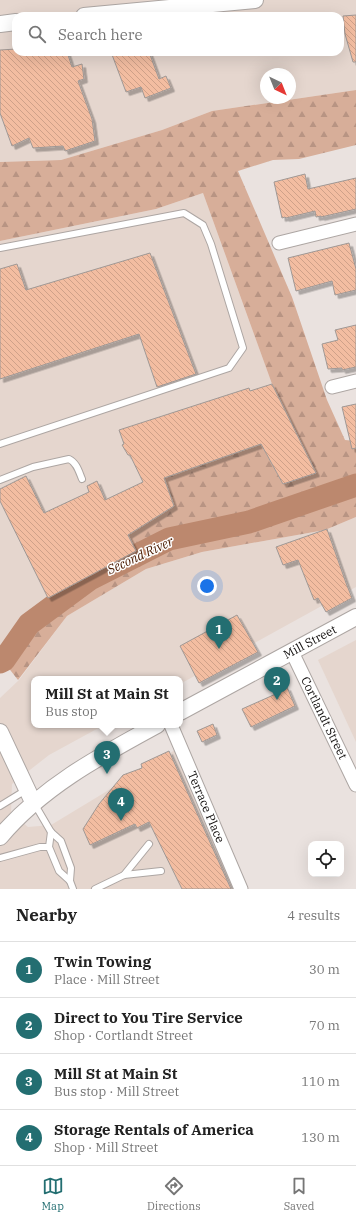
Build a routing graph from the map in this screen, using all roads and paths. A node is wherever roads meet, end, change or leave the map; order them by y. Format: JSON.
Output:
{"nodes":[{"id":1,"x":255,"y":0,"type":"edge"},
{"id":2,"x":127,"y":12,"type":"edge"},
{"id":3,"x":12,"y":22,"type":"edge"},
{"id":4,"x":0,"y":24,"type":"edge"},
{"id":5,"x":356,"y":224,"type":"edge"},
{"id":6,"x":279,"y":243,"type":"dead end"},
{"id":7,"x":0,"y":248,"type":"edge"},
{"id":8,"x":356,"y":381,"type":"edge"},
{"id":9,"x":332,"y":387,"type":"dead end"},
{"id":10,"x":0,"y":444,"type":"edge"},
{"id":11,"x":82,"y":479,"type":"dead end"},
{"id":12,"x":0,"y":480,"type":"edge"},
{"id":13,"x":356,"y":618,"type":"edge"},
{"id":14,"x":292,"y":652,"type":"junction"},
{"id":15,"x":183,"y":710,"type":"edge"},
{"id":16,"x":152,"y":728,"type":"edge"},
{"id":17,"x":173,"y":728,"type":"edge"},
{"id":18,"x":0,"y":732,"type":"edge"},
{"id":19,"x":356,"y":785,"type":"edge"},
{"id":20,"x":30,"y":796,"type":"junction"},
{"id":21,"x":0,"y":806,"type":"edge"},
{"id":22,"x":51,"y":832,"type":"junction"},
{"id":23,"x":0,"y":837,"type":"edge"},
{"id":24,"x":149,"y":844,"type":"dead end"},
{"id":25,"x":49,"y":847,"type":"junction"},
{"id":26,"x":0,"y":858,"type":"edge"},
{"id":27,"x":161,"y":871,"type":"dead end"},
{"id":28,"x":124,"y":875,"type":"junction"},
{"id":29,"x":70,"y":881,"type":"junction"},
{"id":30,"x":73,"y":889,"type":"edge"},
{"id":31,"x":94,"y":889,"type":"edge"},
{"id":32,"x":241,"y":889,"type":"edge"}],
"edges":[{"from":1,"to":2,"type":"street"},
{"from":3,"to":4,"type":"street"},
{"from":5,"to":6,"type":"street"},
{"from":7,"to":10,"type":"lane"},
{"from":8,"to":9,"type":"street"},
{"from":11,"to":12,"type":"lane"},
{"from":13,"to":14,"type":"street","name":"Mill Street"},
{"from":14,"to":15,"type":"street","name":"Mill Street"},
{"from":14,"to":19,"type":"street","name":"Cortlandt Street"},
{"from":16,"to":20,"type":"street"},
{"from":17,"to":32,"type":"street","name":"Terrace Place"},
{"from":18,"to":20,"type":"street"},
{"from":20,"to":21,"type":"lane"},
{"from":20,"to":22,"type":"lane"},
{"from":20,"to":23,"type":"street"},
{"from":22,"to":25,"type":"lane"},
{"from":22,"to":29,"type":"lane"},
{"from":24,"to":28,"type":"lane"},
{"from":25,"to":26,"type":"lane"},
{"from":25,"to":29,"type":"lane"},
{"from":27,"to":28,"type":"lane"},
{"from":28,"to":31,"type":"lane"},
{"from":29,"to":30,"type":"lane"}]}
